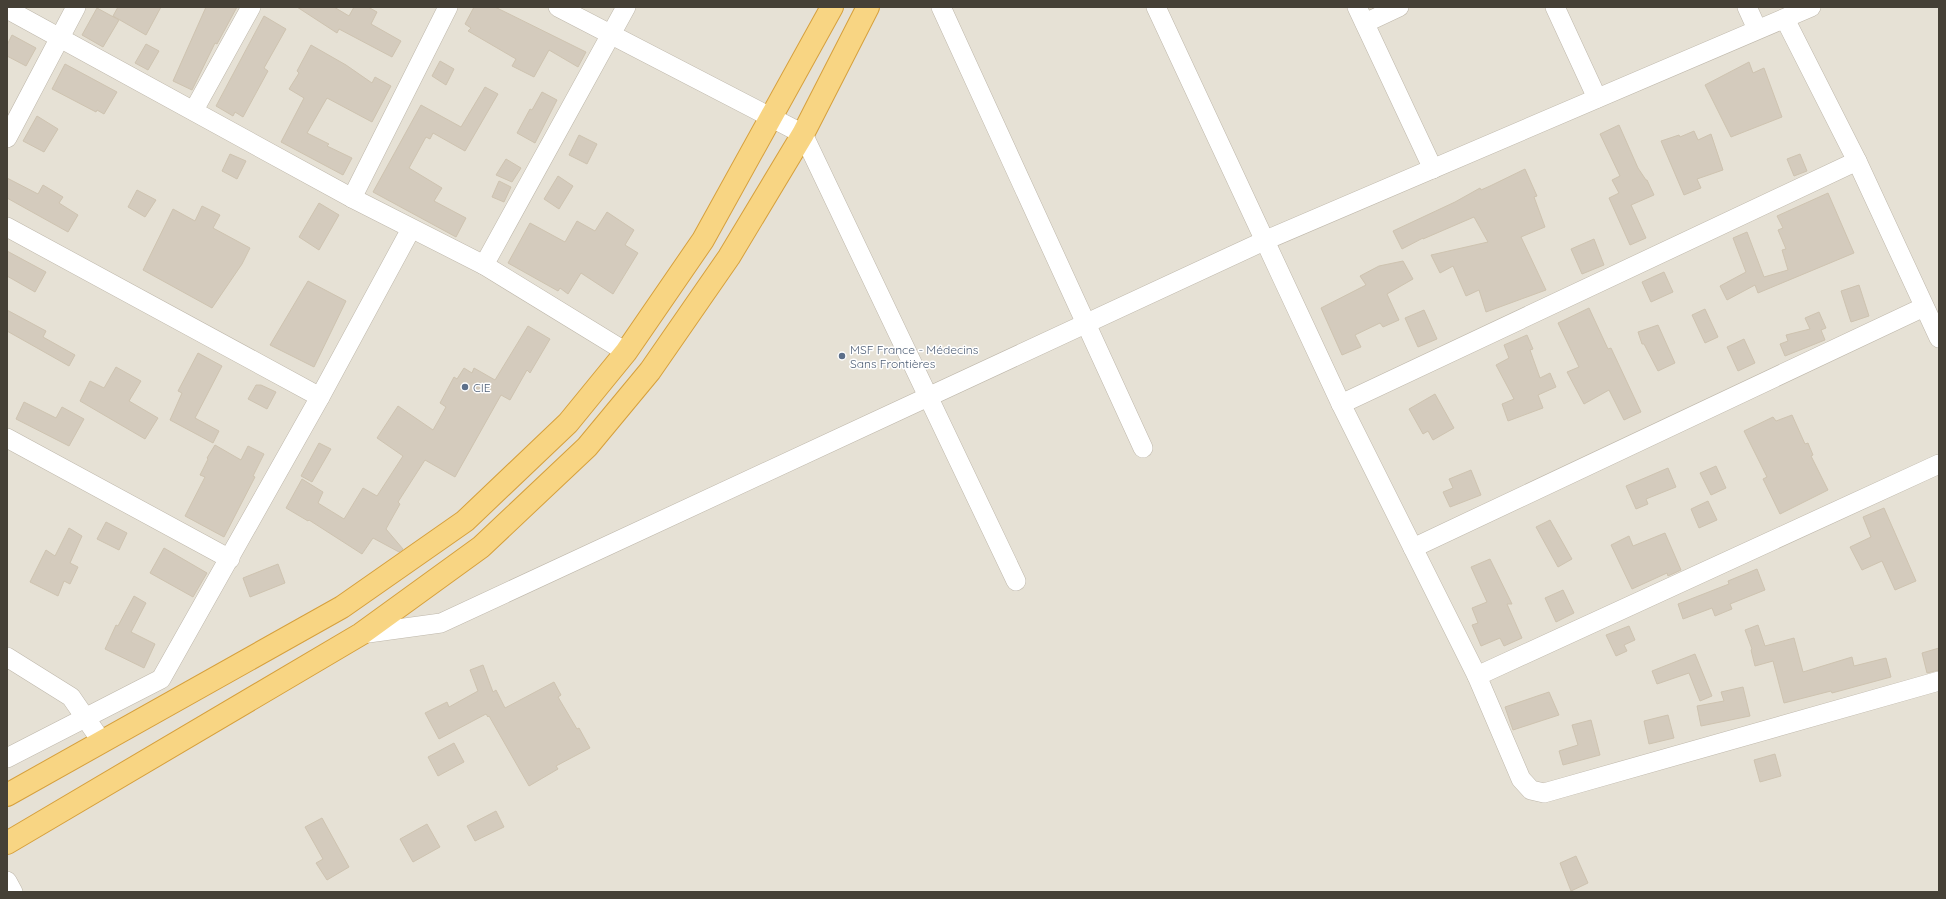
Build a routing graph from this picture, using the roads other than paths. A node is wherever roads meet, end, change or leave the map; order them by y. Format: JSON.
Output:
{"nodes":[{"id":1,"x":76,"y":7,"type":"edge"},
{"id":2,"x":251,"y":7,"type":"edge"},
{"id":3,"x":448,"y":7,"type":"edge"},
{"id":4,"x":558,"y":7,"type":"edge"},
{"id":5,"x":626,"y":7,"type":"edge"},
{"id":6,"x":832,"y":7,"type":"edge"},
{"id":7,"x":868,"y":7,"type":"edge"},
{"id":8,"x":941,"y":7,"type":"edge"},
{"id":9,"x":1156,"y":7,"type":"edge"},
{"id":10,"x":1399,"y":7,"type":"edge"},
{"id":11,"x":1555,"y":7,"type":"edge"},
{"id":12,"x":1747,"y":7,"type":"edge"},
{"id":13,"x":1812,"y":7,"type":"edge"},
{"id":14,"x":7,"y":9,"type":"edge"},
{"id":15,"x":1361,"y":15,"type":"edge"},
{"id":16,"x":1785,"y":19,"type":"junction"},
{"id":17,"x":1757,"y":29,"type":"junction"},
{"id":18,"x":612,"y":35,"type":"junction"},
{"id":19,"x":59,"y":38,"type":"junction"},
{"id":20,"x":1597,"y":98,"type":"junction"},
{"id":21,"x":194,"y":110,"type":"junction"},
{"id":22,"x":772,"y":116,"type":"junction"},
{"id":23,"x":803,"y":134,"type":"junction"},
{"id":24,"x":7,"y":138,"type":"edge"},
{"id":25,"x":1857,"y":161,"type":"junction"},
{"id":26,"x":1433,"y":169,"type":"junction"},
{"id":27,"x":352,"y":198,"type":"junction"},
{"id":28,"x":7,"y":227,"type":"edge"},
{"id":29,"x":410,"y":229,"type":"junction"},
{"id":30,"x":1266,"y":240,"type":"junction"},
{"id":31,"x":484,"y":265,"type":"junction"},
{"id":32,"x":1924,"y":307,"type":"junction"},
{"id":33,"x":1086,"y":325,"type":"junction"},
{"id":34,"x":1939,"y":338,"type":"edge"},
{"id":35,"x":626,"y":352,"type":"junction"},
{"id":36,"x":929,"y":395,"type":"junction"},
{"id":37,"x":320,"y":397,"type":"junction"},
{"id":38,"x":1341,"y":404,"type":"junction"},
{"id":39,"x":7,"y":438,"type":"edge"},
{"id":40,"x":1143,"y":448,"type":"dead end"},
{"id":41,"x":1939,"y":464,"type":"edge"},
{"id":42,"x":1413,"y":548,"type":"junction"},
{"id":43,"x":230,"y":559,"type":"junction"},
{"id":44,"x":1016,"y":581,"type":"dead end"},
{"id":45,"x":361,"y":634,"type":"junction"},
{"id":46,"x":7,"y":657,"type":"edge"},
{"id":47,"x":1477,"y":676,"type":"junction"},
{"id":48,"x":1939,"y":681,"type":"edge"},
{"id":49,"x":85,"y":718,"type":"junction"},
{"id":50,"x":102,"y":742,"type":"junction"},
{"id":51,"x":7,"y":758,"type":"edge"},
{"id":52,"x":7,"y":795,"type":"edge"},
{"id":53,"x":7,"y":843,"type":"edge"},
{"id":54,"x":7,"y":881,"type":"edge"},
{"id":55,"x":13,"y":892,"type":"edge"}],
"edges":[{"from":1,"to":19,"type":"street"},
{"from":2,"to":21,"type":"street"},
{"from":3,"to":27,"type":"street"},
{"from":4,"to":18,"type":"street"},
{"from":5,"to":18,"type":"street"},
{"from":6,"to":22,"type":"highway"},
{"from":7,"to":23,"type":"highway"},
{"from":8,"to":33,"type":"street"},
{"from":9,"to":30,"type":"street"},
{"from":10,"to":15,"type":"street"},
{"from":11,"to":20,"type":"street"},
{"from":12,"to":17,"type":"street"},
{"from":13,"to":16,"type":"street"},
{"from":14,"to":19,"type":"street"},
{"from":15,"to":26,"type":"street"},
{"from":16,"to":17,"type":"street"},
{"from":16,"to":25,"type":"street"},
{"from":17,"to":20,"type":"street"},
{"from":18,"to":22,"type":"street"},
{"from":18,"to":31,"type":"street"},
{"from":19,"to":21,"type":"street"},
{"from":19,"to":24,"type":"street"},
{"from":20,"to":26,"type":"street"},
{"from":21,"to":27,"type":"street"},
{"from":22,"to":23,"type":"street"},
{"from":22,"to":35,"type":"highway"},
{"from":23,"to":36,"type":"street"},
{"from":23,"to":45,"type":"highway"},
{"from":25,"to":32,"type":"street"},
{"from":25,"to":38,"type":"street"},
{"from":26,"to":30,"type":"street"},
{"from":27,"to":29,"type":"street"},
{"from":28,"to":37,"type":"street"},
{"from":29,"to":31,"type":"street"},
{"from":29,"to":37,"type":"street"},
{"from":30,"to":33,"type":"street"},
{"from":30,"to":38,"type":"street"},
{"from":31,"to":35,"type":"street"},
{"from":32,"to":34,"type":"street"},
{"from":32,"to":42,"type":"street"},
{"from":33,"to":36,"type":"street"},
{"from":33,"to":40,"type":"street"},
{"from":35,"to":50,"type":"highway"},
{"from":36,"to":44,"type":"street"},
{"from":36,"to":45,"type":"street"},
{"from":37,"to":43,"type":"street"},
{"from":38,"to":42,"type":"street"},
{"from":39,"to":43,"type":"street"},
{"from":41,"to":47,"type":"street"},
{"from":42,"to":47,"type":"street"},
{"from":43,"to":49,"type":"street"},
{"from":45,"to":53,"type":"highway"},
{"from":46,"to":49,"type":"street"},
{"from":47,"to":48,"type":"street"},
{"from":49,"to":50,"type":"street"},
{"from":49,"to":51,"type":"street"},
{"from":50,"to":52,"type":"highway"},
{"from":54,"to":55,"type":"street"}]}
